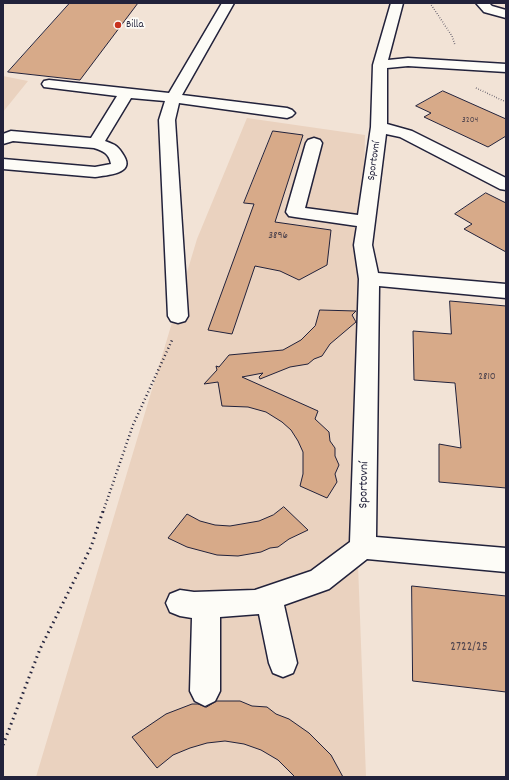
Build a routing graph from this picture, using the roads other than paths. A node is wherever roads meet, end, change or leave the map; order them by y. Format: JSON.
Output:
{"nodes":[{"id":1,"x":228,"y":3,"type":"edge"},
{"id":2,"x":397,"y":3,"type":"edge"},
{"id":3,"x":482,"y":3,"type":"edge"},
{"id":4,"x":506,"y":14,"type":"edge"},
{"id":5,"x":380,"y":65,"type":"junction"},
{"id":6,"x":506,"y":68,"type":"edge"},
{"id":7,"x":49,"y":84,"type":"dead end"},
{"id":8,"x":126,"y":92,"type":"junction"},
{"id":9,"x":173,"y":98,"type":"junction"},
{"id":10,"x":287,"y":113,"type":"dead end"},
{"id":11,"x":379,"y":127,"type":"junction"},
{"id":12,"x":3,"y":139,"type":"edge"},
{"id":13,"x":96,"y":143,"type":"junction"},
{"id":14,"x":314,"y":143,"type":"dead end"},
{"id":15,"x":3,"y":164,"type":"edge"},
{"id":16,"x":506,"y":185,"type":"edge"},
{"id":17,"x":366,"y":222,"type":"junction"},
{"id":18,"x":369,"y":279,"type":"junction"},
{"id":19,"x":506,"y":291,"type":"edge"},
{"id":20,"x":178,"y":316,"type":"road end"},
{"id":21,"x":363,"y":547,"type":"junction"},
{"id":22,"x":506,"y":560,"type":"edge"},
{"id":23,"x":269,"y":598,"type":"junction"},
{"id":24,"x":283,"y":663,"type":"dead end"},
{"id":25,"x":205,"y":691,"type":"dead end"}],
"edges":[{"from":1,"to":9,"type":"street"},
{"from":2,"to":5,"type":"street","name":"Sportovní"},
{"from":3,"to":4,"type":"street"},
{"from":5,"to":6,"type":"street"},
{"from":5,"to":11,"type":"street","name":"Sportovní"},
{"from":7,"to":8,"type":"street"},
{"from":8,"to":9,"type":"street"},
{"from":8,"to":13,"type":"street"},
{"from":9,"to":10,"type":"street"},
{"from":9,"to":20,"type":"street"},
{"from":11,"to":16,"type":"street"},
{"from":11,"to":17,"type":"street","name":"Sportovní"},
{"from":12,"to":13,"type":"street"},
{"from":13,"to":15,"type":"street"},
{"from":14,"to":17,"type":"street"},
{"from":17,"to":18,"type":"street","name":"Sportovní"},
{"from":18,"to":19,"type":"street"},
{"from":18,"to":21,"type":"street","name":"Sportovní"},
{"from":21,"to":22,"type":"street"},
{"from":21,"to":23,"type":"street"},
{"from":23,"to":24,"type":"street"},
{"from":23,"to":25,"type":"street"}]}
